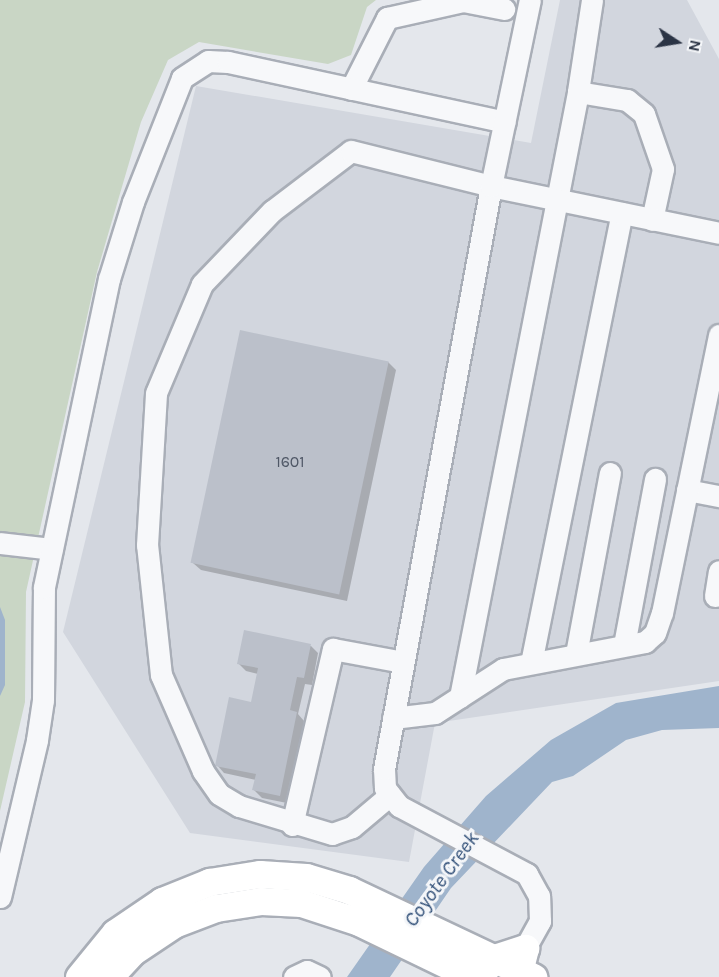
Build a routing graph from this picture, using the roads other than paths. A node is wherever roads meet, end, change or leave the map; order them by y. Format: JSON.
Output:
{"nodes":[{"id":1,"x":530,"y":0,"type":"edge"},
{"id":2,"x":592,"y":0,"type":"edge"},
{"id":3,"x":451,"y":1,"type":"edge"},
{"id":4,"x":508,"y":4,"type":"edge"},
{"id":5,"x":523,"y":33,"type":"junction"},
{"id":6,"x":351,"y":89,"type":"junction"},
{"id":7,"x":578,"y":92,"type":"junction"},
{"id":8,"x":505,"y":122,"type":"junction"},
{"id":9,"x":491,"y":186,"type":"junction"},
{"id":10,"x":554,"y":199,"type":"junction"},
{"id":11,"x":622,"y":213,"type":"junction"},
{"id":12,"x":652,"y":220,"type":"junction"},
{"id":13,"x":719,"y":233,"type":"edge"},
{"id":14,"x":719,"y":335,"type":"edge"},
{"id":15,"x":610,"y":473,"type":"dead end"},
{"id":16,"x":656,"y":479,"type":"dead end"},
{"id":17,"x":687,"y":490,"type":"junction"},
{"id":18,"x":719,"y":496,"type":"edge"},
{"id":19,"x":0,"y":543,"type":"edge"},
{"id":20,"x":52,"y":549,"type":"junction"},
{"id":21,"x":719,"y":571,"type":"edge"},
{"id":22,"x":714,"y":596,"type":"dead end"},
{"id":23,"x":624,"y":645,"type":"junction"},
{"id":24,"x":576,"y":654,"type":"junction"},
{"id":25,"x":403,"y":662,"type":"junction"},
{"id":26,"x":531,"y":663,"type":"junction"},
{"id":27,"x":460,"y":697,"type":"junction"},
{"id":28,"x":393,"y":718,"type":"junction"},
{"id":29,"x":390,"y":795,"type":"junction"},
{"id":30,"x":292,"y":825,"type":"junction"},
{"id":31,"x":0,"y":897,"type":"edge"},
{"id":32,"x":366,"y":911,"type":"junction"},
{"id":33,"x":439,"y":947,"type":"junction"},
{"id":34,"x":487,"y":968,"type":"edge"},
{"id":35,"x":524,"y":968,"type":"edge"},
{"id":36,"x":83,"y":975,"type":"edge"},
{"id":37,"x":109,"y":977,"type":"edge"},
{"id":38,"x":294,"y":977,"type":"edge"},
{"id":39,"x":320,"y":977,"type":"edge"},
{"id":40,"x":473,"y":977,"type":"edge"}],
"edges":[{"from":1,"to":5,"type":"lane"},
{"from":2,"to":7,"type":"lane"},
{"from":3,"to":4,"type":"lane"},
{"from":3,"to":6,"type":"lane"},
{"from":4,"to":5,"type":"lane"},
{"from":5,"to":8,"type":"lane"},
{"from":6,"to":8,"type":"lane"},
{"from":6,"to":20,"type":"lane"},
{"from":7,"to":10,"type":"lane"},
{"from":7,"to":12,"type":"lane"},
{"from":8,"to":9,"type":"lane"},
{"from":9,"to":10,"type":"lane"},
{"from":9,"to":25,"type":"lane"},
{"from":9,"to":30,"type":"lane"},
{"from":10,"to":11,"type":"lane"},
{"from":10,"to":27,"type":"lane"},
{"from":11,"to":12,"type":"lane"},
{"from":11,"to":26,"type":"lane"},
{"from":12,"to":13,"type":"lane"},
{"from":14,"to":17,"type":"lane"},
{"from":15,"to":24,"type":"lane"},
{"from":16,"to":23,"type":"lane"},
{"from":17,"to":18,"type":"lane"},
{"from":17,"to":23,"type":"lane"},
{"from":19,"to":20,"type":"lane"},
{"from":20,"to":31,"type":"lane"},
{"from":21,"to":22,"type":"lane"},
{"from":23,"to":24,"type":"lane"},
{"from":24,"to":26,"type":"lane"},
{"from":25,"to":28,"type":"lane"},
{"from":25,"to":30,"type":"lane"},
{"from":26,"to":27,"type":"lane"},
{"from":27,"to":28,"type":"lane"},
{"from":28,"to":29,"type":"lane"},
{"from":29,"to":30,"type":"lane"},
{"from":29,"to":35,"type":"lane"},
{"from":32,"to":33,"type":"main road"},
{"from":32,"to":36,"type":"main road"},
{"from":32,"to":37,"type":"main road"},
{"from":33,"to":34,"type":"main road"},
{"from":33,"to":40,"type":"main road"},
{"from":34,"to":35,"type":"main road"},
{"from":38,"to":39,"type":"lane"}]}
